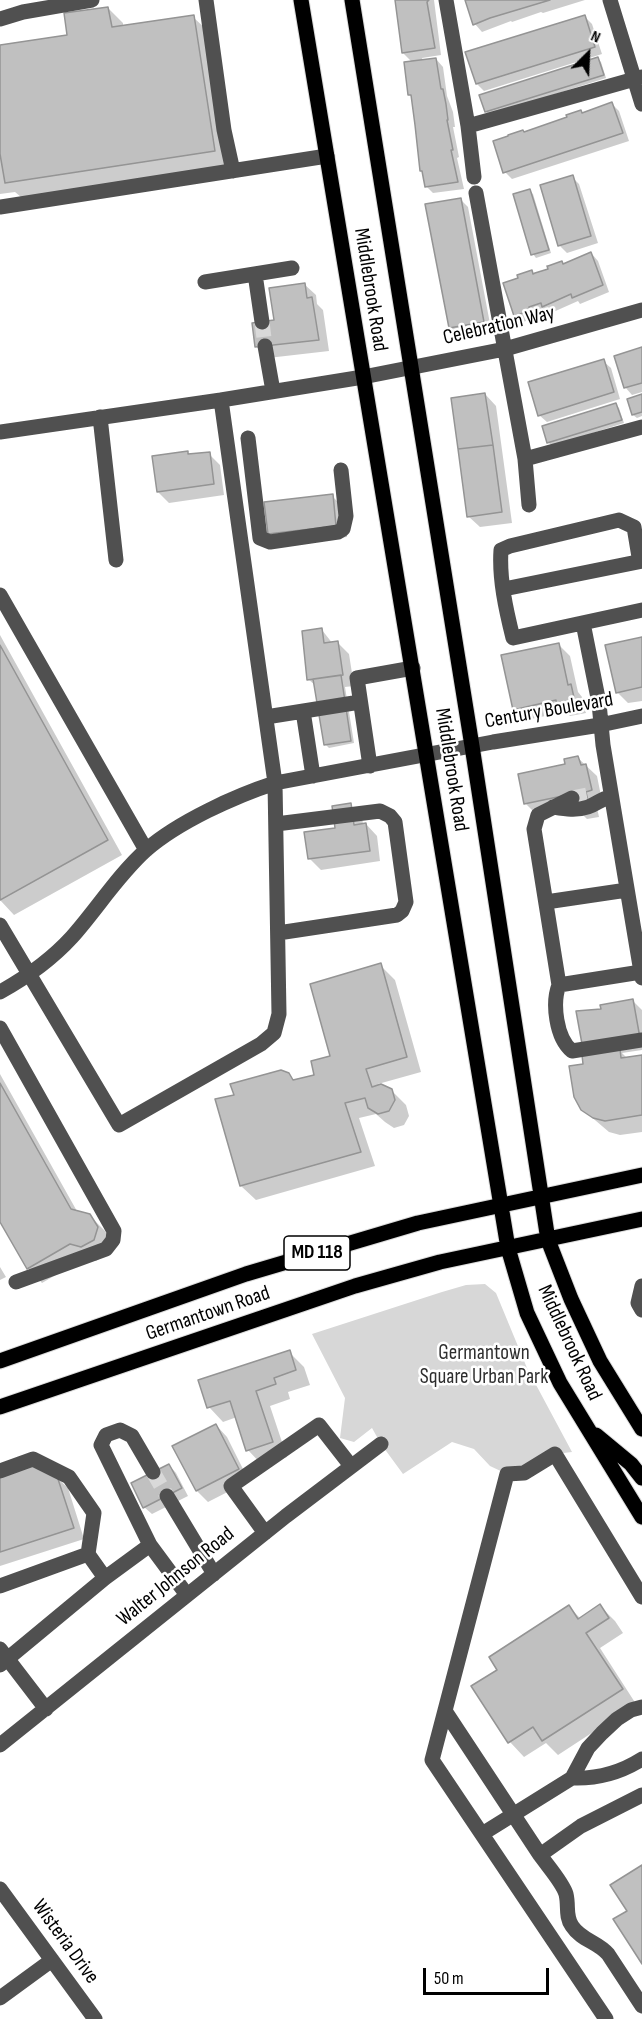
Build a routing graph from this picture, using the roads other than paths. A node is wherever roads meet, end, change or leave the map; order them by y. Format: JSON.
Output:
{"nodes":[{"id":1,"x":92,"y":0,"type":"edge"},
{"id":2,"x":206,"y":0,"type":"edge"},
{"id":3,"x":301,"y":0,"type":"edge"},
{"id":4,"x":352,"y":0,"type":"edge"},
{"id":5,"x":446,"y":0,"type":"edge"},
{"id":6,"x":610,"y":0,"type":"edge"},
{"id":7,"x":0,"y":19,"type":"edge"},
{"id":8,"x":638,"y":78,"type":"edge"},
{"id":9,"x":642,"y":104,"type":"edge"},
{"id":10,"x":468,"y":126,"type":"junction"},
{"id":11,"x":327,"y":156,"type":"junction"},
{"id":12,"x":232,"y":171,"type":"junction"},
{"id":13,"x":474,"y":177,"type":"dead end"},
{"id":14,"x":476,"y":193,"type":"dead end"},
{"id":15,"x":0,"y":207,"type":"edge"},
{"id":16,"x":292,"y":268,"type":"dead end"},
{"id":17,"x":255,"y":274,"type":"junction"},
{"id":18,"x":205,"y":282,"type":"dead end"},
{"id":19,"x":642,"y":310,"type":"edge"},
{"id":20,"x":262,"y":322,"type":"tunnel mouth"},
{"id":21,"x":266,"y":346,"type":"tunnel mouth"},
{"id":22,"x":505,"y":349,"type":"junction"},
{"id":23,"x":411,"y":367,"type":"junction"},
{"id":24,"x":363,"y":377,"type":"junction"},
{"id":25,"x":273,"y":391,"type":"junction"},
{"id":26,"x":221,"y":400,"type":"junction"},
{"id":27,"x":100,"y":417,"type":"junction"},
{"id":28,"x":642,"y":427,"type":"edge"},
{"id":29,"x":0,"y":432,"type":"edge"},
{"id":30,"x":248,"y":438,"type":"dead end"},
{"id":31,"x":525,"y":459,"type":"junction"},
{"id":32,"x":341,"y":470,"type":"dead end"},
{"id":33,"x":529,"y":505,"type":"dead end"},
{"id":34,"x":116,"y":560,"type":"dead end"},
{"id":35,"x":642,"y":560,"type":"edge"},
{"id":36,"x":504,"y":589,"type":"junction"},
{"id":37,"x":0,"y":595,"type":"edge"},
{"id":38,"x":642,"y":610,"type":"edge"},
{"id":39,"x":583,"y":623,"type":"junction"},
{"id":40,"x":413,"y":669,"type":"junction"},
{"id":41,"x":360,"y":702,"type":"junction"},
{"id":42,"x":303,"y":711,"type":"junction"},
{"id":43,"x":642,"y":716,"type":"edge"},
{"id":44,"x":266,"y":717,"type":"junction"},
{"id":45,"x":600,"y":725,"type":"junction"},
{"id":46,"x":472,"y":746,"type":"junction"},
{"id":47,"x":427,"y":754,"type":"junction"},
{"id":48,"x":370,"y":766,"type":"junction"},
{"id":49,"x":313,"y":776,"type":"junction"},
{"id":50,"x":275,"y":783,"type":"junction"},
{"id":51,"x":593,"y":797,"type":"junction"},
{"id":52,"x":553,"y":807,"type":"junction"},
{"id":53,"x":276,"y":824,"type":"junction"},
{"id":54,"x":146,"y":850,"type":"junction"},
{"id":55,"x":627,"y":890,"type":"junction"},
{"id":56,"x":546,"y":902,"type":"junction"},
{"id":57,"x":0,"y":925,"type":"edge"},
{"id":58,"x":278,"y":933,"type":"junction"},
{"id":59,"x":641,"y":975,"type":"edge"},
{"id":60,"x":30,"y":976,"type":"junction"},
{"id":61,"x":559,"y":985,"type":"junction"},
{"id":62,"x":0,"y":992,"type":"edge"},
{"id":63,"x":0,"y":1028,"type":"edge"},
{"id":64,"x":642,"y":1040,"type":"edge"},
{"id":65,"x":642,"y":1175,"type":"edge"},
{"id":66,"x":541,"y":1197,"type":"junction"},
{"id":67,"x":500,"y":1206,"type":"junction"},
{"id":68,"x":642,"y":1219,"type":"edge"},
{"id":69,"x":548,"y":1240,"type":"junction"},
{"id":70,"x":508,"y":1248,"type":"junction"},
{"id":71,"x":16,"y":1282,"type":"dead end"},
{"id":72,"x":642,"y":1287,"type":"edge"},
{"id":73,"x":642,"y":1310,"type":"edge"},
{"id":74,"x":0,"y":1361,"type":"edge"},
{"id":75,"x":0,"y":1407,"type":"edge"},
{"id":76,"x":588,"y":1429,"type":"junction"},
{"id":77,"x":642,"y":1429,"type":"edge"},
{"id":78,"x":381,"y":1444,"type":"dead end"},
{"id":79,"x":351,"y":1466,"type":"junction"},
{"id":80,"x":0,"y":1471,"type":"edge"},
{"id":81,"x":153,"y":1472,"type":"tunnel mouth"},
{"id":82,"x":642,"y":1478,"type":"edge"},
{"id":83,"x":167,"y":1496,"type":"tunnel mouth"},
{"id":84,"x":642,"y":1517,"type":"edge"},
{"id":85,"x":265,"y":1533,"type":"junction"},
{"id":86,"x":150,"y":1545,"type":"junction"},
{"id":87,"x":88,"y":1554,"type":"junction"},
{"id":88,"x":214,"y":1574,"type":"junction"},
{"id":89,"x":105,"y":1578,"type":"junction"},
{"id":90,"x":0,"y":1586,"type":"edge"},
{"id":91,"x":187,"y":1595,"type":"junction"},
{"id":92,"x":642,"y":1597,"type":"edge"},
{"id":93,"x":3,"y":1658,"type":"edge"},
{"id":94,"x":642,"y":1707,"type":"edge"},
{"id":95,"x":46,"y":1708,"type":"junction"},
{"id":96,"x":445,"y":1711,"type":"junction"},
{"id":97,"x":0,"y":1745,"type":"edge"},
{"id":98,"x":642,"y":1760,"type":"edge"},
{"id":99,"x":572,"y":1778,"type":"junction"},
{"id":100,"x":642,"y":1795,"type":"edge"},
{"id":101,"x":513,"y":1815,"type":"junction"},
{"id":102,"x":482,"y":1834,"type":"junction"},
{"id":103,"x":540,"y":1856,"type":"junction"},
{"id":104,"x":0,"y":1889,"type":"edge"},
{"id":105,"x":52,"y":1960,"type":"junction"},
{"id":106,"x":0,"y":1998,"type":"edge"},
{"id":107,"x":642,"y":2006,"type":"edge"},
{"id":108,"x":95,"y":2019,"type":"edge"},
{"id":109,"x":606,"y":2019,"type":"edge"}],
"edges":[{"from":1,"to":7,"type":"street"},
{"from":2,"to":12,"type":"street"},
{"from":3,"to":11,"type":"main road","name":"Middlebrook Road"},
{"from":4,"to":23,"type":"main road","name":"Middlebrook Road"},
{"from":5,"to":10,"type":"street"},
{"from":6,"to":8,"type":"street"},
{"from":8,"to":9,"type":"street"},
{"from":8,"to":10,"type":"street"},
{"from":10,"to":13,"type":"street"},
{"from":11,"to":12,"type":"street"},
{"from":11,"to":24,"type":"main road","name":"Middlebrook Road"},
{"from":12,"to":15,"type":"street"},
{"from":14,"to":22,"type":"street"},
{"from":16,"to":17,"type":"street"},
{"from":17,"to":18,"type":"street"},
{"from":17,"to":20,"type":"street"},
{"from":19,"to":22,"type":"street","name":"Celebration Way"},
{"from":21,"to":25,"type":"street"},
{"from":22,"to":23,"type":"street","name":"Celebration Way"},
{"from":22,"to":31,"type":"street"},
{"from":23,"to":24,"type":"street","name":"Celebration Way"},
{"from":23,"to":46,"type":"main road","name":"Middlebrook Road"},
{"from":24,"to":25,"type":"street","name":"Celebration Way"},
{"from":24,"to":40,"type":"main road","name":"Middlebrook Road"},
{"from":25,"to":26,"type":"street","name":"Celebration Way"},
{"from":26,"to":27,"type":"street","name":"Celebration Way"},
{"from":26,"to":44,"type":"street"},
{"from":27,"to":29,"type":"street","name":"Celebration Way"},
{"from":27,"to":34,"type":"street"},
{"from":28,"to":31,"type":"street"},
{"from":30,"to":32,"type":"street"},
{"from":31,"to":33,"type":"street"},
{"from":35,"to":36,"type":"street"},
{"from":35,"to":36,"type":"street"},
{"from":36,"to":39,"type":"street"},
{"from":37,"to":54,"type":"street"},
{"from":38,"to":39,"type":"street"},
{"from":39,"to":45,"type":"street"},
{"from":40,"to":41,"type":"street"},
{"from":40,"to":47,"type":"main road","name":"Middlebrook Road"},
{"from":41,"to":42,"type":"street"},
{"from":41,"to":48,"type":"street"},
{"from":42,"to":44,"type":"street"},
{"from":42,"to":49,"type":"street"},
{"from":43,"to":45,"type":"street","name":"Century Boulevard"},
{"from":44,"to":50,"type":"street"},
{"from":45,"to":46,"type":"street","name":"Century Boulevard"},
{"from":45,"to":51,"type":"street"},
{"from":46,"to":47,"type":"street","name":"Century Boulevard"},
{"from":46,"to":66,"type":"main road","name":"Middlebrook Road"},
{"from":47,"to":48,"type":"street","name":"Century Boulevard"},
{"from":47,"to":67,"type":"main road","name":"Middlebrook Road"},
{"from":48,"to":49,"type":"street","name":"Century Boulevard"},
{"from":49,"to":50,"type":"street","name":"Century Boulevard"},
{"from":50,"to":53,"type":"street"},
{"from":50,"to":54,"type":"street","name":"Century Boulevard"},
{"from":51,"to":52,"type":"street"},
{"from":51,"to":52,"type":"street"},
{"from":51,"to":55,"type":"street"},
{"from":52,"to":56,"type":"street"},
{"from":53,"to":58,"type":"street"},
{"from":53,"to":58,"type":"street"},
{"from":54,"to":60,"type":"street","name":"Century Boulevard"},
{"from":55,"to":56,"type":"street"},
{"from":55,"to":59,"type":"street"},
{"from":56,"to":61,"type":"street"},
{"from":57,"to":60,"type":"street"},
{"from":58,"to":60,"type":"street"},
{"from":59,"to":61,"type":"street"},
{"from":60,"to":62,"type":"street","name":"Century Boulevard"},
{"from":61,"to":64,"type":"street"},
{"from":63,"to":71,"type":"street"},
{"from":65,"to":66,"type":"main road","name":"Germantown Road","number":"MD 118"},
{"from":66,"to":67,"type":"main road","name":"Germantown Road","number":"MD 118"},
{"from":66,"to":69,"type":"main road","name":"Middlebrook Road"},
{"from":67,"to":70,"type":"main road","name":"Middlebrook Road"},
{"from":67,"to":74,"type":"main road","name":"Germantown Road","number":"MD 118"},
{"from":68,"to":69,"type":"main road","name":"Germantown Road","number":"MD 118"},
{"from":69,"to":70,"type":"main road","name":"Germantown Road","number":"MD 118"},
{"from":69,"to":77,"type":"main road","name":"Middlebrook Road"},
{"from":70,"to":75,"type":"main road","name":"Germantown Road","number":"MD 118"},
{"from":70,"to":76,"type":"main road","name":"Middlebrook Road"},
{"from":72,"to":73,"type":"street"},
{"from":76,"to":82,"type":"main road"},
{"from":76,"to":84,"type":"main road","name":"Middlebrook Road"},
{"from":78,"to":79,"type":"street","name":"Walter Johnson Road"},
{"from":79,"to":85,"type":"street","name":"Walter Johnson Road"},
{"from":79,"to":85,"type":"street"},
{"from":80,"to":87,"type":"street"},
{"from":81,"to":86,"type":"street"},
{"from":83,"to":88,"type":"street"},
{"from":85,"to":88,"type":"street","name":"Walter Johnson Road"},
{"from":86,"to":89,"type":"street"},
{"from":86,"to":91,"type":"street"},
{"from":87,"to":89,"type":"street"},
{"from":87,"to":90,"type":"street"},
{"from":88,"to":91,"type":"street","name":"Walter Johnson Road"},
{"from":89,"to":93,"type":"street"},
{"from":91,"to":95,"type":"street","name":"Walter Johnson Road"},
{"from":92,"to":96,"type":"street"},
{"from":93,"to":95,"type":"street"},
{"from":94,"to":99,"type":"street"},
{"from":95,"to":97,"type":"street","name":"Walter Johnson Road"},
{"from":96,"to":101,"type":"street"},
{"from":96,"to":102,"type":"street"},
{"from":98,"to":99,"type":"street"},
{"from":99,"to":101,"type":"street"},
{"from":100,"to":103,"type":"street"},
{"from":101,"to":102,"type":"street"},
{"from":101,"to":103,"type":"street"},
{"from":102,"to":109,"type":"street"},
{"from":103,"to":107,"type":"street"},
{"from":104,"to":105,"type":"street","name":"Wisteria Drive"},
{"from":105,"to":106,"type":"street"},
{"from":105,"to":108,"type":"street","name":"Wisteria Drive"}]}
